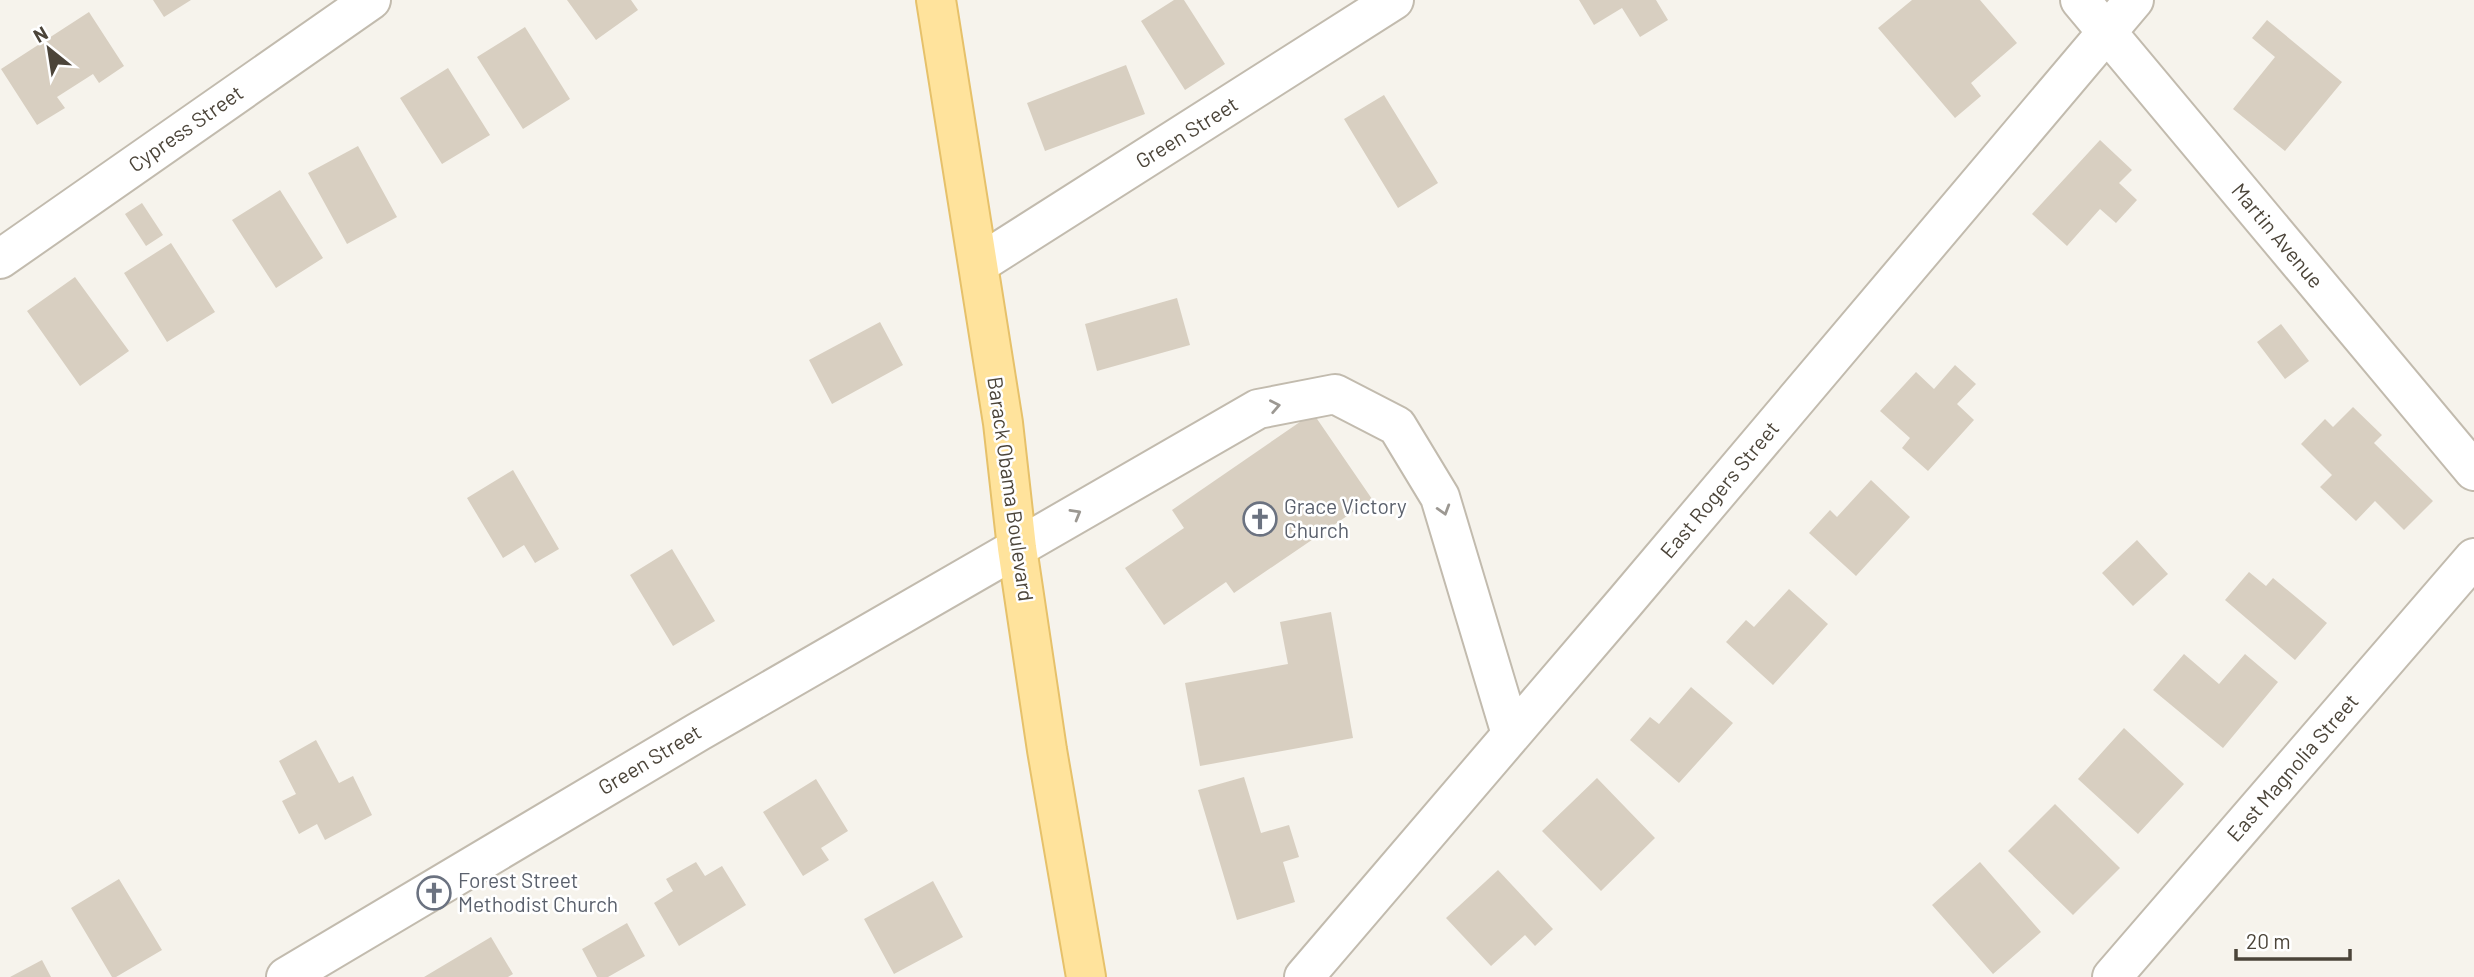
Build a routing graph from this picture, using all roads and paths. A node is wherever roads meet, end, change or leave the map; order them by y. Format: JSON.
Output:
{"nodes":[{"id":1,"x":371,"y":0,"type":"edge"},
{"id":2,"x":936,"y":0,"type":"edge"},
{"id":3,"x":1394,"y":0,"type":"edge"},
{"id":4,"x":2080,"y":0,"type":"edge"},
{"id":5,"x":2134,"y":0,"type":"edge"},
{"id":6,"x":2107,"y":33,"type":"junction"},
{"id":7,"x":1,"y":255,"type":"edge"},
{"id":8,"x":979,"y":264,"type":"junction"},
{"id":9,"x":2474,"y":471,"type":"edge"},
{"id":10,"x":1017,"y":548,"type":"junction"},
{"id":11,"x":2474,"y":558,"type":"edge"},
{"id":12,"x":1511,"y":734,"type":"junction"},
{"id":13,"x":286,"y":977,"type":"edge"},
{"id":14,"x":1086,"y":977,"type":"edge"},
{"id":15,"x":1304,"y":977,"type":"edge"},
{"id":16,"x":2112,"y":977,"type":"edge"}],
"edges":[{"from":1,"to":7,"type":"street","name":"Cypress Street"},
{"from":2,"to":8,"type":"main road","name":"Barack Obama Boulevard"},
{"from":3,"to":8,"type":"street","name":"Green Street"},
{"from":4,"to":6,"type":"street","name":"Martin Avenue"},
{"from":5,"to":6,"type":"street","name":"East Rogers Street"},
{"from":6,"to":9,"type":"street","name":"Martin Avenue"},
{"from":6,"to":12,"type":"street","name":"East Rogers Street"},
{"from":8,"to":10,"type":"main road","name":"Barack Obama Boulevard"},
{"from":10,"to":12,"type":"street","name":"Green Street","one_way":true},
{"from":10,"to":13,"type":"street","name":"Green Street"},
{"from":10,"to":14,"type":"main road","name":"Barack Obama Boulevard"},
{"from":11,"to":16,"type":"street","name":"East Magnolia Street"},
{"from":12,"to":15,"type":"street","name":"East Rogers Street"}]}
